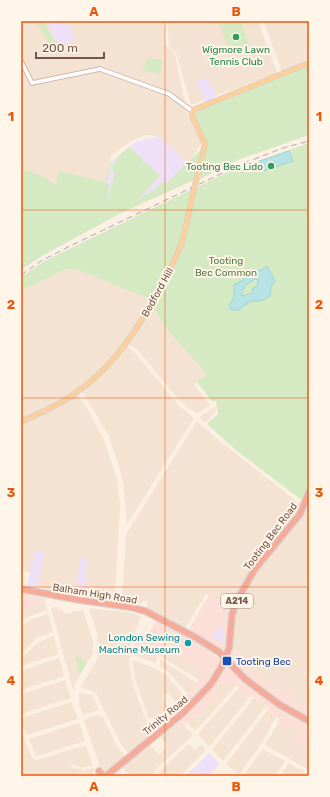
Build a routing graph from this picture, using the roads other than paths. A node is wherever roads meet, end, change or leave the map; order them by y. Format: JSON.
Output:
{"nodes":[{"id":1,"x":21,"y":61,"type":"edge"},
{"id":2,"x":309,"y":63,"type":"edge"},
{"id":3,"x":192,"y":111,"type":"junction"},
{"id":4,"x":21,"y":422,"type":"edge"},
{"id":5,"x":309,"y":492,"type":"edge"},
{"id":6,"x":21,"y":589,"type":"edge"},
{"id":7,"x":225,"y":658,"type":"junction"},
{"id":8,"x":309,"y":721,"type":"edge"},
{"id":9,"x":104,"y":775,"type":"edge"}],
"edges":[{"from":1,"to":3,"type":"street"},
{"from":2,"to":3,"type":"main road"},
{"from":3,"to":4,"type":"main road","name":"Bedford Hill","bridge":true},
{"from":5,"to":7,"type":"highway","name":"Tooting Bec Road","number":"A214"},
{"from":6,"to":7,"type":"highway","name":"Balham High Road"},
{"from":7,"to":8,"type":"highway","name":"Balham High Road"},
{"from":7,"to":9,"type":"highway","name":"Trinity Road","number":"A214"}]}
